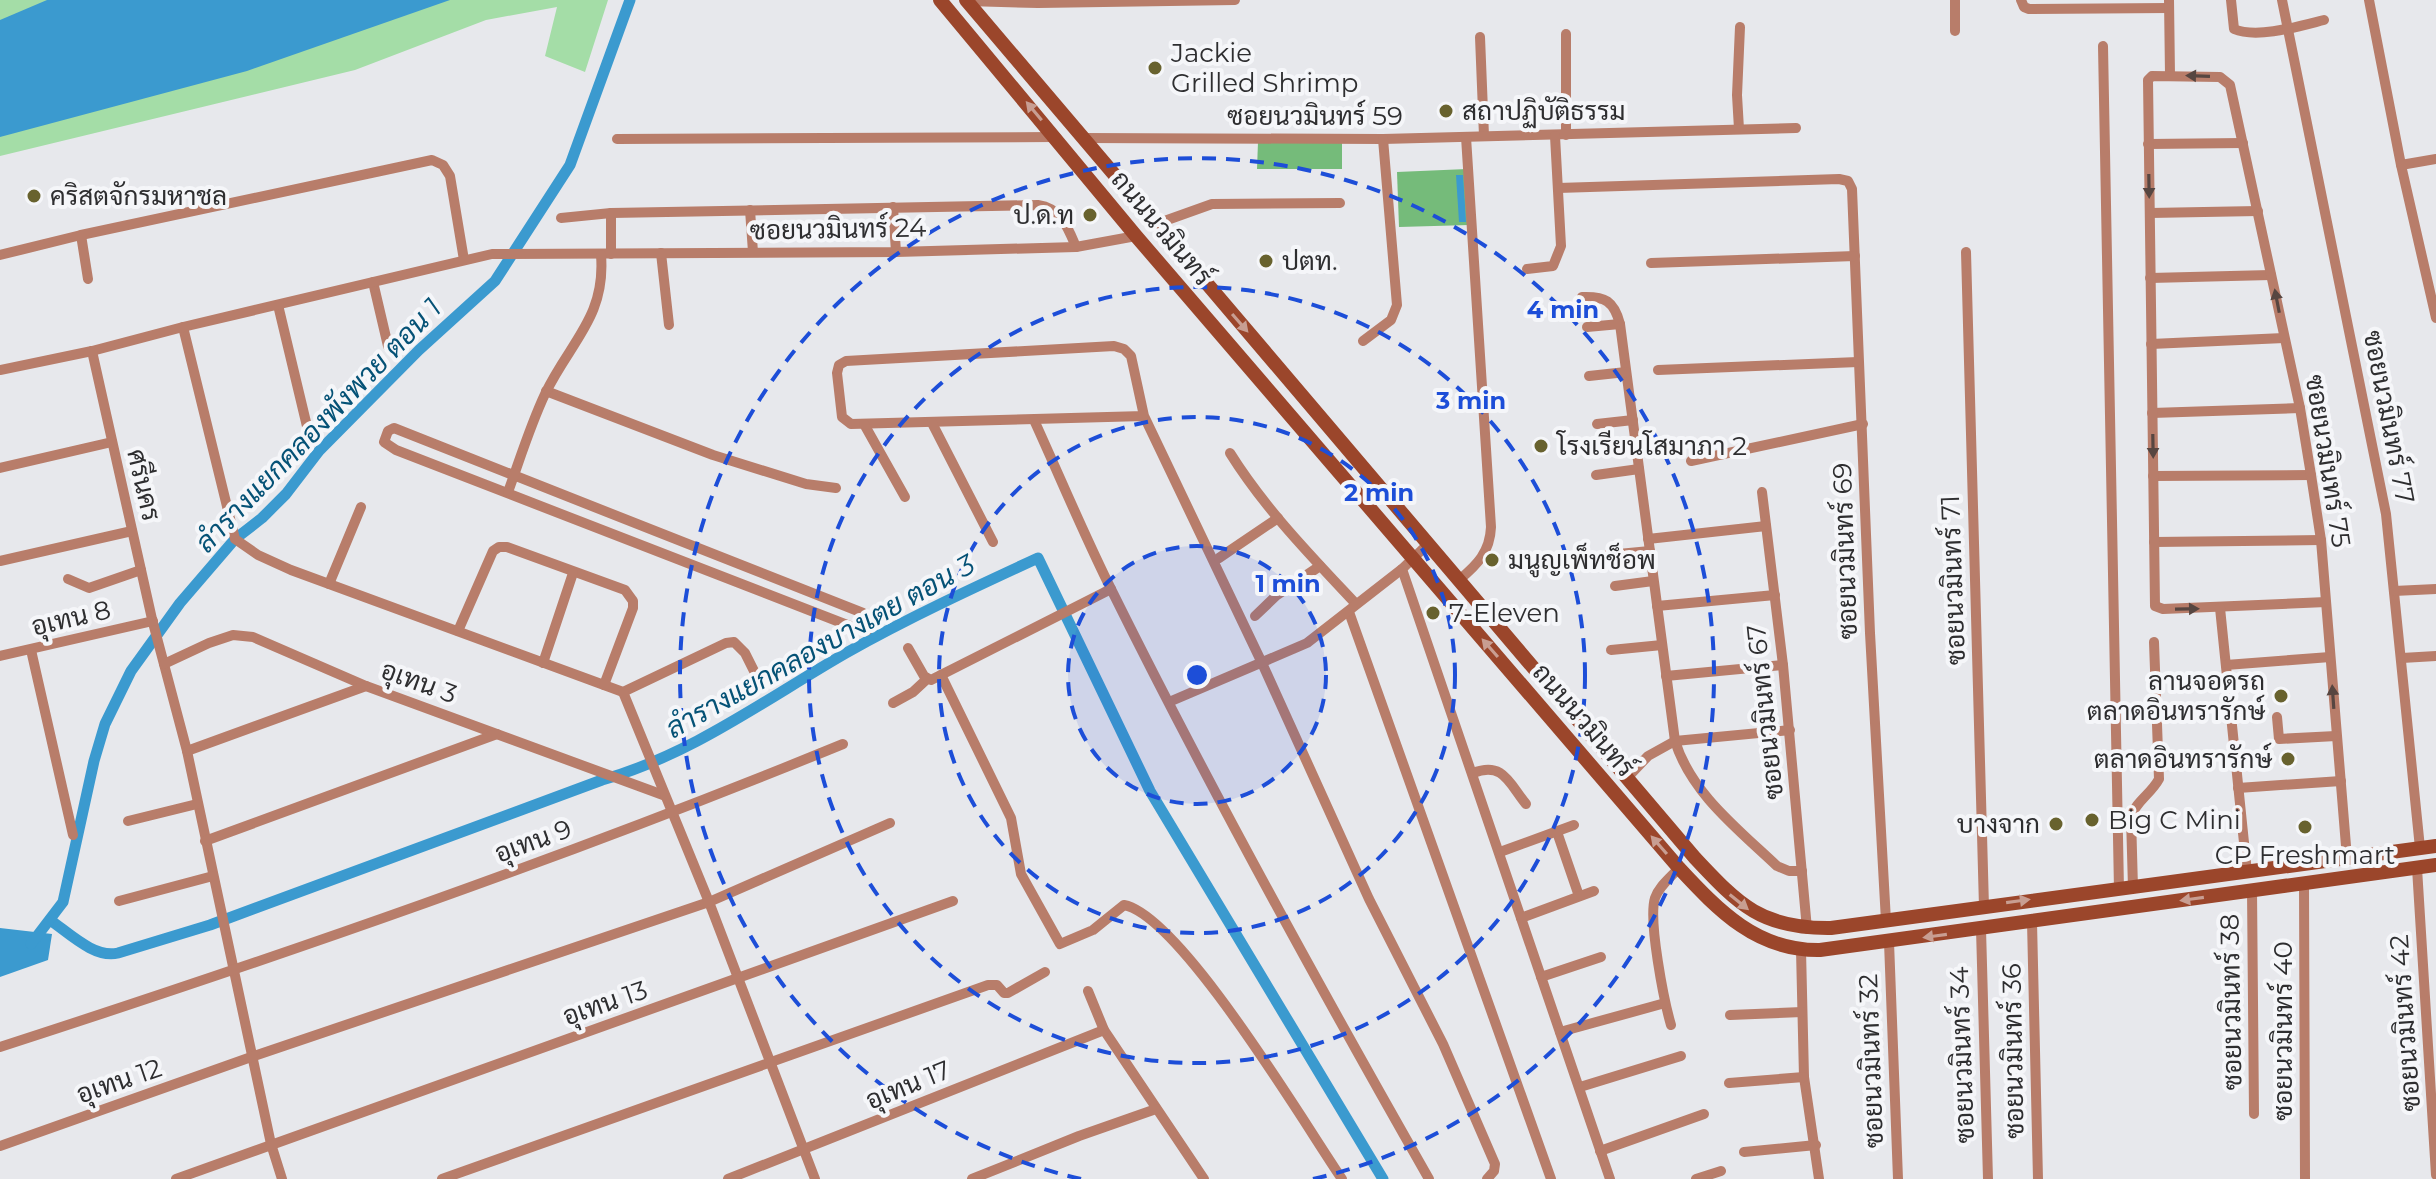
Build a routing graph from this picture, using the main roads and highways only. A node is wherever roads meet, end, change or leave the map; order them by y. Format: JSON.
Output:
{"nodes":[{"id":1,"x":940,"y":0,"type":"edge"},
{"id":2,"x":967,"y":0,"type":"edge"},
{"id":3,"x":1156,"y":224,"type":"junction"},
{"id":4,"x":1136,"y":236,"type":"junction"},
{"id":5,"x":2436,"y":846,"type":"edge"},
{"id":6,"x":2436,"y":865,"type":"edge"}],
"edges":[{"from":4,"to":1,"type":"main road","name":"ถนนนวมินทร์","one_way":true},
{"from":2,"to":3,"type":"main road","name":"ถนนนวมินทร์"},
{"from":3,"to":4,"type":"main road"},
{"from":3,"to":5,"type":"main road","name":"ถนนนวมินทร์","one_way":true},
{"from":6,"to":4,"type":"main road","name":"ถนนนวมินทร์","one_way":true}]}
